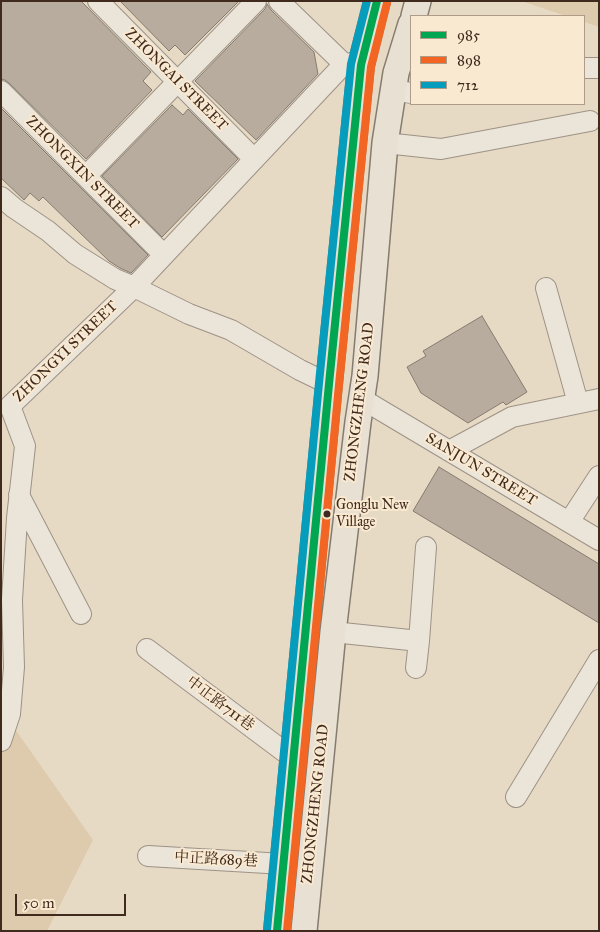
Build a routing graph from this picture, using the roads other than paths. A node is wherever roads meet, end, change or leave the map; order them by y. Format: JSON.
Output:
{"nodes":[{"id":1,"x":98,"y":1,"type":"edge"},
{"id":2,"x":256,"y":1,"type":"edge"},
{"id":3,"x":279,"y":1,"type":"edge"},
{"id":4,"x":377,"y":1,"type":"edge"},
{"id":5,"x":418,"y":1,"type":"edge"},
{"id":6,"x":414,"y":15,"type":"edge"},
{"id":7,"x":410,"y":30,"type":"edge"},
{"id":8,"x":352,"y":64,"type":"junction"},
{"id":9,"x":585,"y":68,"type":"edge"},
{"id":10,"x":599,"y":68,"type":"edge"},
{"id":11,"x":178,"y":82,"type":"junction"},
{"id":12,"x":400,"y":85,"type":"edge"},
{"id":13,"x":1,"y":91,"type":"edge"},
{"id":14,"x":590,"y":122,"type":"dead end"},
{"id":15,"x":385,"y":143,"type":"junction"},
{"id":16,"x":254,"y":158,"type":"junction"},
{"id":17,"x":86,"y":176,"type":"junction"},
{"id":18,"x":1,"y":197,"type":"edge"},
{"id":19,"x":164,"y":255,"type":"junction"},
{"id":20,"x":134,"y":287,"type":"junction"},
{"id":21,"x":546,"y":288,"type":"dead end"},
{"id":22,"x":329,"y":384,"type":"junction"},
{"id":23,"x":599,"y":399,"type":"edge"},
{"id":24,"x":362,"y":400,"type":"junction"},
{"id":25,"x":578,"y":403,"type":"junction"},
{"id":26,"x":6,"y":407,"type":"edge"},
{"id":27,"x":449,"y":451,"type":"junction"},
{"id":28,"x":599,"y":476,"type":"edge"},
{"id":29,"x":20,"y":495,"type":"junction"},
{"id":30,"x":569,"y":522,"type":"junction"},
{"id":31,"x":599,"y":540,"type":"edge"},
{"id":32,"x":426,"y":547,"type":"dead end"},
{"id":33,"x":81,"y":614,"type":"dead end"},
{"id":34,"x":333,"y":632,"type":"junction"},
{"id":35,"x":419,"y":640,"type":"junction"},
{"id":36,"x":147,"y":649,"type":"dead end"},
{"id":37,"x":599,"y":660,"type":"edge"},
{"id":38,"x":416,"y":668,"type":"dead end"},
{"id":39,"x":1,"y":742,"type":"edge"},
{"id":40,"x":294,"y":759,"type":"junction"},
{"id":41,"x":516,"y":797,"type":"dead end"},
{"id":42,"x":148,"y":856,"type":"dead end"},
{"id":43,"x":284,"y":864,"type":"junction"},
{"id":44,"x":277,"y":931,"type":"edge"},
{"id":45,"x":304,"y":931,"type":"edge"}],
"edges":[{"from":1,"to":11,"type":"street","name":"ZHONGAI STREET"},
{"from":2,"to":11,"type":"street"},
{"from":3,"to":8,"type":"street"},
{"from":4,"to":8,"type":"main road","name":"ZHONGZHENG ROAD"},
{"from":5,"to":6,"type":"main road"},
{"from":7,"to":12,"type":"main road","name":"ZHONGZHENG ROAD"},
{"from":8,"to":12,"type":"main road"},
{"from":8,"to":16,"type":"street","name":"ZHONGYI STREET"},
{"from":8,"to":22,"type":"main road","name":"ZHONGZHENG ROAD"},
{"from":9,"to":10,"type":"street"},
{"from":11,"to":16,"type":"street","name":"ZHONGAI STREET"},
{"from":11,"to":17,"type":"street"},
{"from":12,"to":15,"type":"main road","name":"ZHONGZHENG ROAD"},
{"from":13,"to":17,"type":"street","name":"ZHONGXIN STREET"},
{"from":14,"to":15,"type":"street"},
{"from":15,"to":24,"type":"main road","name":"ZHONGZHENG ROAD"},
{"from":16,"to":19,"type":"street","name":"ZHONGYI STREET"},
{"from":17,"to":19,"type":"street","name":"ZHONGXIN STREET"},
{"from":18,"to":20,"type":"street"},
{"from":19,"to":20,"type":"street","name":"ZHONGYI STREET"},
{"from":20,"to":22,"type":"street"},
{"from":20,"to":26,"type":"street","name":"ZHONGYI STREET"},
{"from":21,"to":25,"type":"street"},
{"from":22,"to":24,"type":"main road"},
{"from":22,"to":40,"type":"main road","name":"ZHONGZHENG ROAD"},
{"from":23,"to":25,"type":"street"},
{"from":24,"to":27,"type":"street","name":"SANJUN STREET"},
{"from":24,"to":34,"type":"main road","name":"ZHONGZHENG ROAD"},
{"from":25,"to":27,"type":"street"},
{"from":26,"to":29,"type":"street","name":"ZHONGYI STREET"},
{"from":27,"to":30,"type":"street","name":"SANJUN STREET"},
{"from":28,"to":30,"type":"street"},
{"from":29,"to":33,"type":"street"},
{"from":29,"to":39,"type":"street","name":"ZHONGYI STREET"},
{"from":30,"to":31,"type":"street","name":"SANJUN STREET"},
{"from":32,"to":35,"type":"street"},
{"from":34,"to":35,"type":"street"},
{"from":34,"to":45,"type":"main road","name":"ZHONGZHENG ROAD"},
{"from":35,"to":38,"type":"street"},
{"from":36,"to":40,"type":"street","name":"中正路711巷"},
{"from":37,"to":41,"type":"street"},
{"from":40,"to":43,"type":"main road","name":"ZHONGZHENG ROAD"},
{"from":42,"to":43,"type":"street","name":"中正路689巷"},
{"from":43,"to":44,"type":"main road","name":"ZHONGZHENG ROAD"}]}
